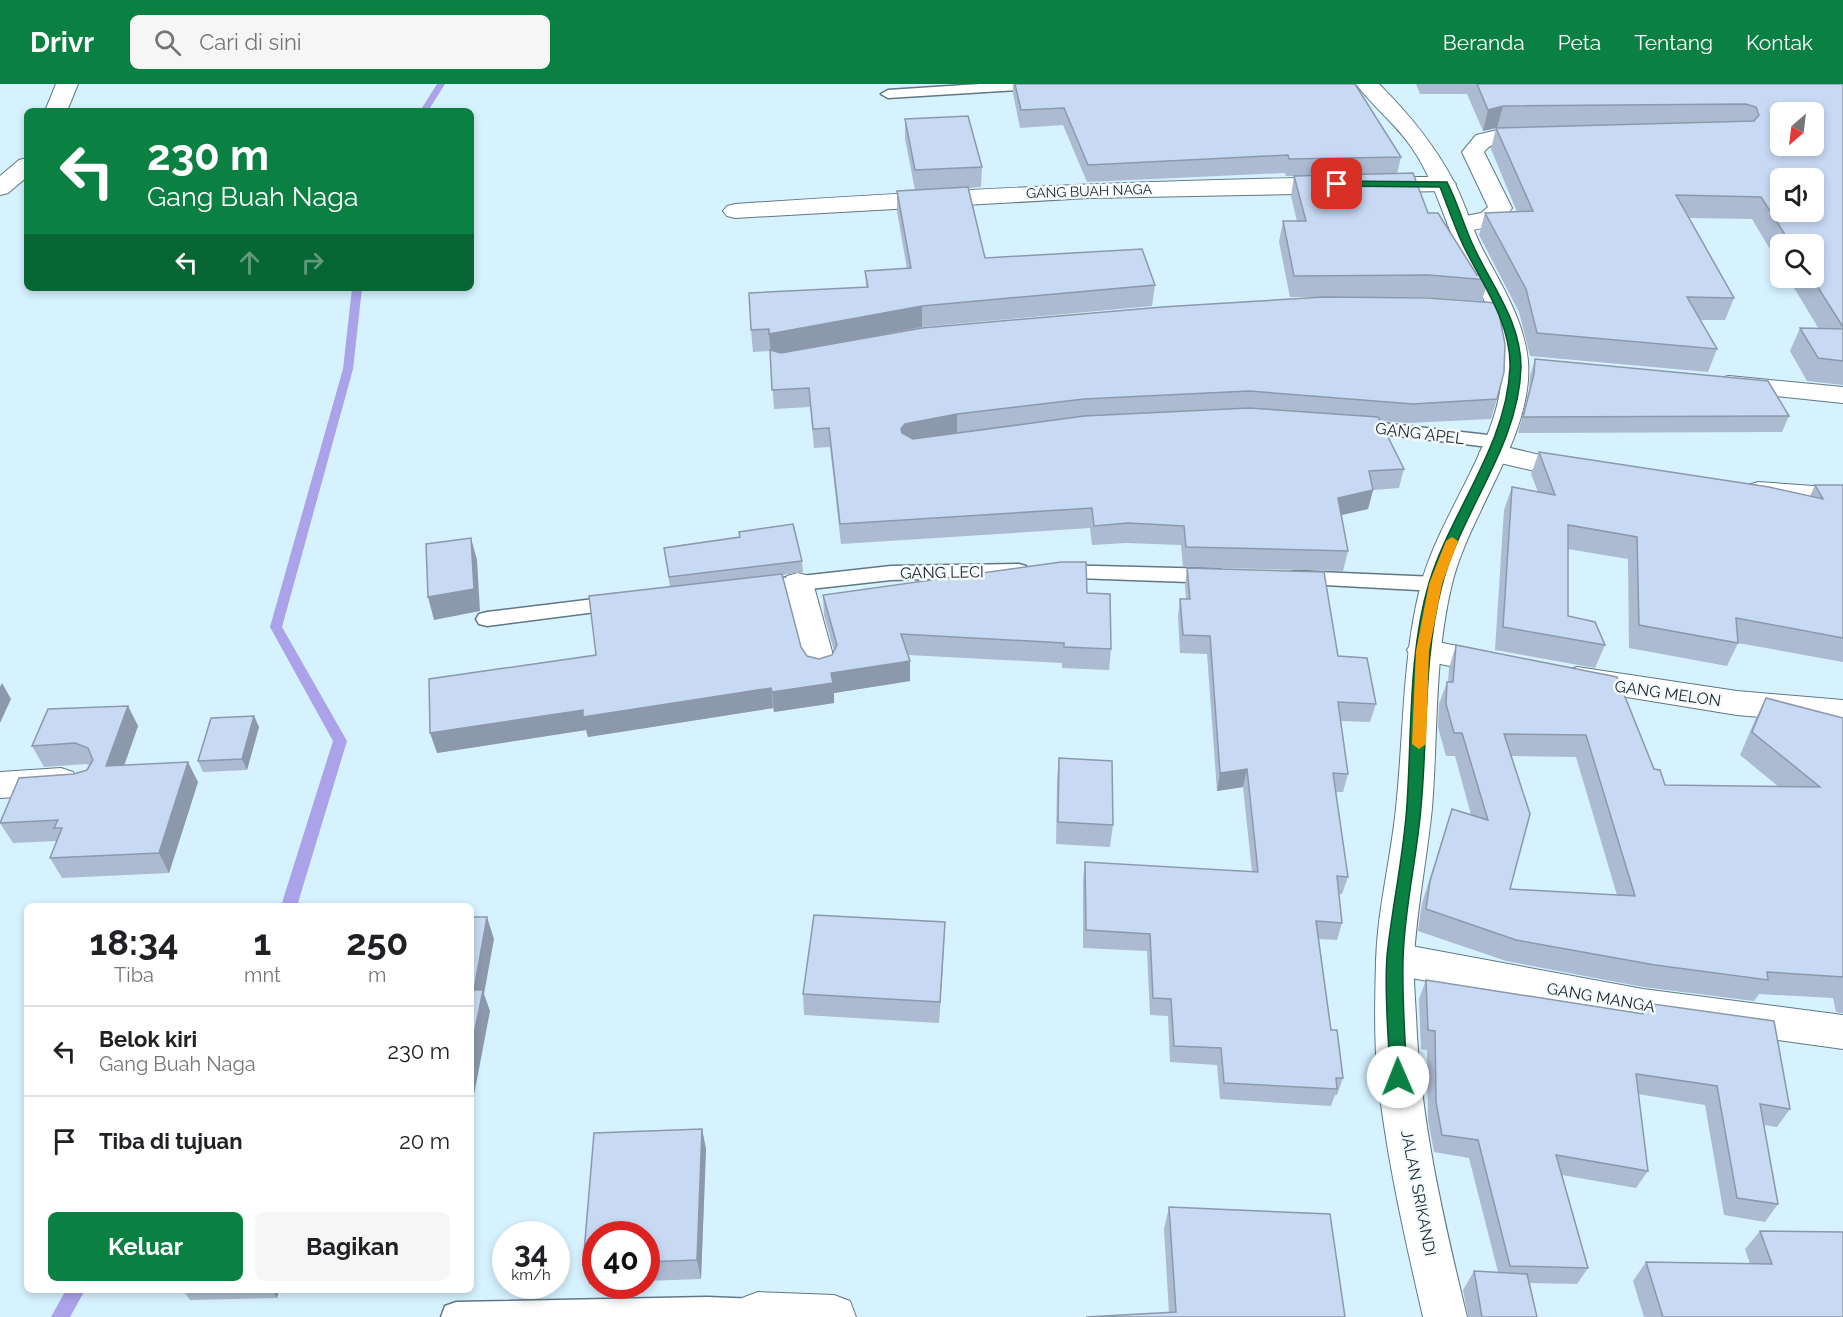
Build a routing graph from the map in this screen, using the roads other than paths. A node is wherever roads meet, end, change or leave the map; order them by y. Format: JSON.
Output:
{"nodes":[{"id":1,"x":67,"y":84,"type":"edge"},
{"id":2,"x":1051,"y":84,"type":"edge"},
{"id":3,"x":1367,"y":84,"type":"edge"},
{"id":4,"x":888,"y":94,"type":"dead end"},
{"id":5,"x":57,"y":108,"type":"edge"},
{"id":6,"x":1557,"y":137,"type":"edge"},
{"id":7,"x":24,"y":168,"type":"edge"},
{"id":8,"x":1444,"y":184,"type":"junction"},
{"id":9,"x":0,"y":188,"type":"edge"},
{"id":10,"x":735,"y":211,"type":"dead end"},
{"id":11,"x":1459,"y":224,"type":"junction"},
{"id":12,"x":1706,"y":382,"type":"edge"},
{"id":13,"x":1843,"y":395,"type":"edge"},
{"id":14,"x":1335,"y":424,"type":"edge"},
{"id":15,"x":1495,"y":448,"type":"junction"},
{"id":16,"x":1609,"y":476,"type":"edge"},
{"id":17,"x":1736,"y":488,"type":"edge"},
{"id":18,"x":1843,"y":497,"type":"edge"},
{"id":19,"x":1235,"y":576,"type":"edge"},
{"id":20,"x":1270,"y":577,"type":"edge"},
{"id":21,"x":798,"y":583,"type":"junction"},
{"id":22,"x":1436,"y":584,"type":"junction"},
{"id":23,"x":766,"y":586,"type":"edge"},
{"id":24,"x":644,"y":600,"type":"edge"},
{"id":25,"x":487,"y":619,"type":"dead end"},
{"id":26,"x":1423,"y":651,"type":"junction"},
{"id":27,"x":820,"y":666,"type":"edge"},
{"id":28,"x":1843,"y":712,"type":"edge"},
{"id":29,"x":85,"y":779,"type":"edge"},
{"id":30,"x":0,"y":785,"type":"edge"},
{"id":31,"x":1395,"y":959,"type":"junction"},
{"id":32,"x":1843,"y":1032,"type":"edge"},
{"id":33,"x":758,"y":1315,"type":"edge"},
{"id":34,"x":456,"y":1317,"type":"edge"},
{"id":35,"x":834,"y":1317,"type":"edge"},
{"id":36,"x":1445,"y":1317,"type":"edge"}],
"edges":[{"from":1,"to":5,"type":"street"},
{"from":2,"to":4,"type":"lane"},
{"from":3,"to":8,"type":"street","name":"JALAN SRIKANDI"},
{"from":6,"to":11,"type":"street"},
{"from":7,"to":9,"type":"street"},
{"from":8,"to":10,"type":"street","name":"GANG BUAH NAGA"},
{"from":8,"to":11,"type":"street","name":"JALAN SRIKANDI"},
{"from":11,"to":15,"type":"street","name":"JALAN SRIKANDI"},
{"from":12,"to":13,"type":"street"},
{"from":14,"to":15,"type":"lane","name":"GANG APEL"},
{"from":15,"to":16,"type":"street"},
{"from":15,"to":22,"type":"street","name":"JALAN SRIKANDI"},
{"from":17,"to":18,"type":"street"},
{"from":19,"to":21,"type":"lane","name":"GANG LECI"},
{"from":20,"to":22,"type":"lane"},
{"from":21,"to":23,"type":"lane","name":"GANG LECI"},
{"from":21,"to":27,"type":"street"},
{"from":22,"to":26,"type":"street","name":"JALAN SRIKANDI"},
{"from":24,"to":25,"type":"lane"},
{"from":26,"to":28,"type":"street","name":"GANG MELON"},
{"from":26,"to":31,"type":"street","name":"JALAN SRIKANDI"},
{"from":29,"to":30,"type":"street"},
{"from":31,"to":32,"type":"street","name":"GANG MANGA"},
{"from":31,"to":36,"type":"street","name":"JALAN SRIKANDI"},
{"from":33,"to":34,"type":"lane"},
{"from":33,"to":35,"type":"street"}]}
